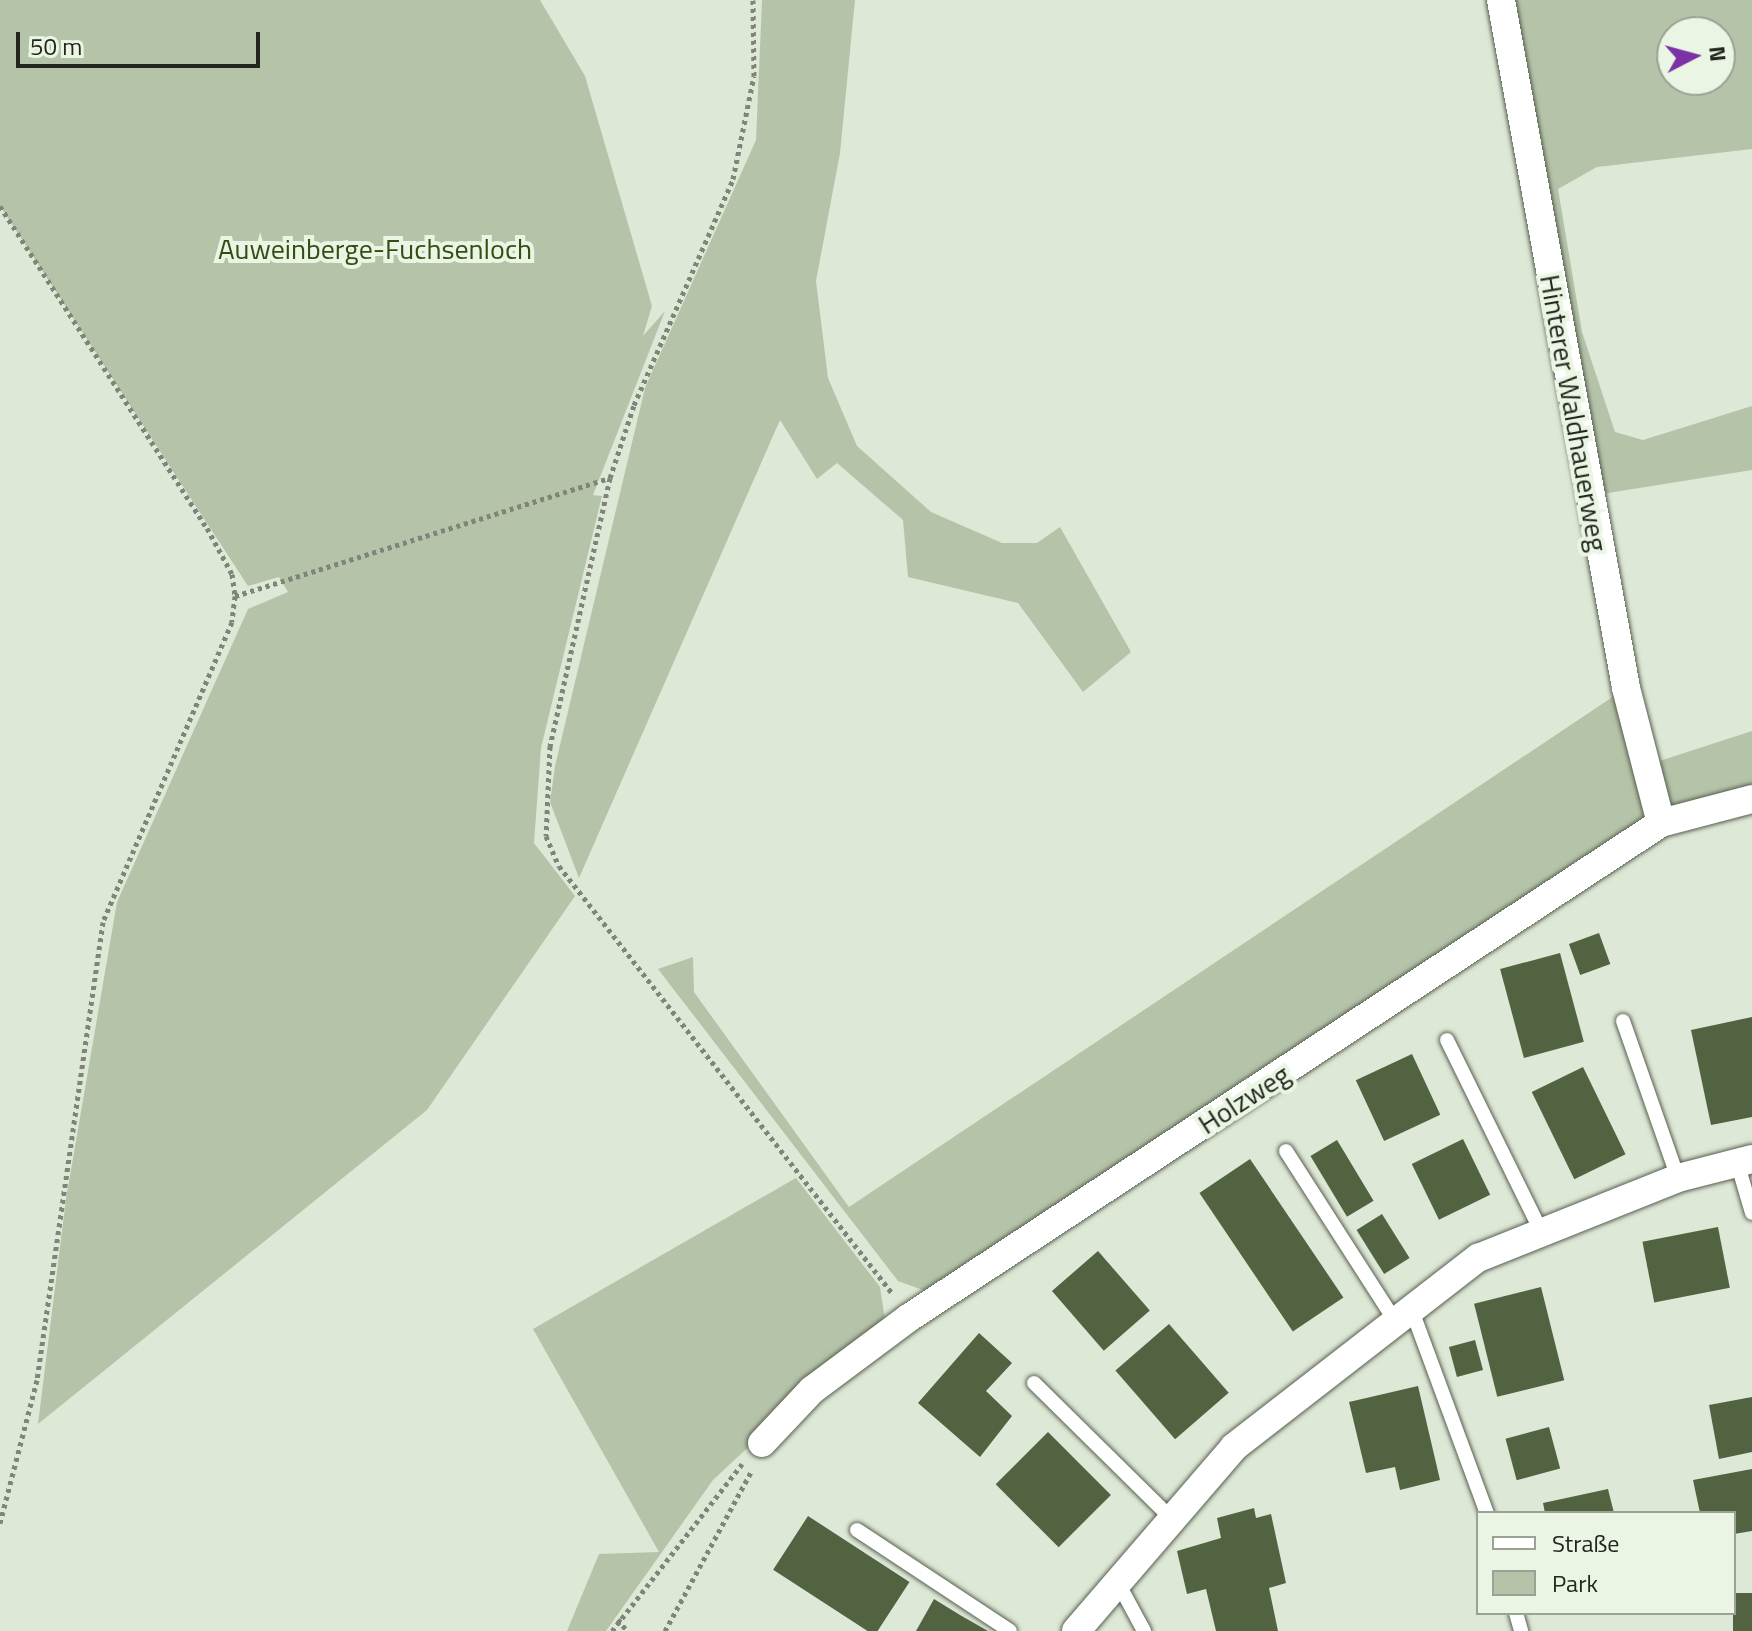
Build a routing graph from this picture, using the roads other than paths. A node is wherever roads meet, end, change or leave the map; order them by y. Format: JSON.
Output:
{"nodes":[{"id":1,"x":1501,"y":0,"type":"edge"},
{"id":2,"x":1752,"y":799,"type":"edge"},
{"id":3,"x":1661,"y":823,"type":"junction"},
{"id":4,"x":1623,"y":1021,"type":"dead end"},
{"id":5,"x":1447,"y":1040,"type":"dead end"},
{"id":6,"x":1286,"y":1151,"type":"dead end"},
{"id":7,"x":1744,"y":1160,"type":"edge"},
{"id":8,"x":1678,"y":1178,"type":"junction"},
{"id":9,"x":1752,"y":1213,"type":"edge"},
{"id":10,"x":1541,"y":1231,"type":"junction"},
{"id":11,"x":1402,"y":1313,"type":"junction"},
{"id":12,"x":1034,"y":1383,"type":"dead end"},
{"id":13,"x":762,"y":1443,"type":"road end"},
{"id":14,"x":1486,"y":1511,"type":"edge"},
{"id":15,"x":1169,"y":1516,"type":"junction"},
{"id":16,"x":857,"y":1530,"type":"dead end"},
{"id":17,"x":1115,"y":1578,"type":"junction"},
{"id":18,"x":1010,"y":1631,"type":"edge"},
{"id":19,"x":1076,"y":1631,"type":"edge"},
{"id":20,"x":1144,"y":1631,"type":"edge"}],
"edges":[{"from":1,"to":3,"type":"street","name":"Hinterer Waldhauerweg"},
{"from":2,"to":3,"type":"street","name":"Holzweg"},
{"from":3,"to":13,"type":"street","name":"Holzweg"},
{"from":4,"to":8,"type":"lane"},
{"from":5,"to":10,"type":"lane"},
{"from":6,"to":11,"type":"lane"},
{"from":7,"to":8,"type":"street"},
{"from":7,"to":9,"type":"lane"},
{"from":8,"to":10,"type":"street"},
{"from":10,"to":11,"type":"street"},
{"from":11,"to":14,"type":"lane"},
{"from":11,"to":15,"type":"street"},
{"from":12,"to":15,"type":"lane"},
{"from":15,"to":17,"type":"street"},
{"from":16,"to":18,"type":"lane"},
{"from":17,"to":19,"type":"street"},
{"from":17,"to":20,"type":"lane"}]}
